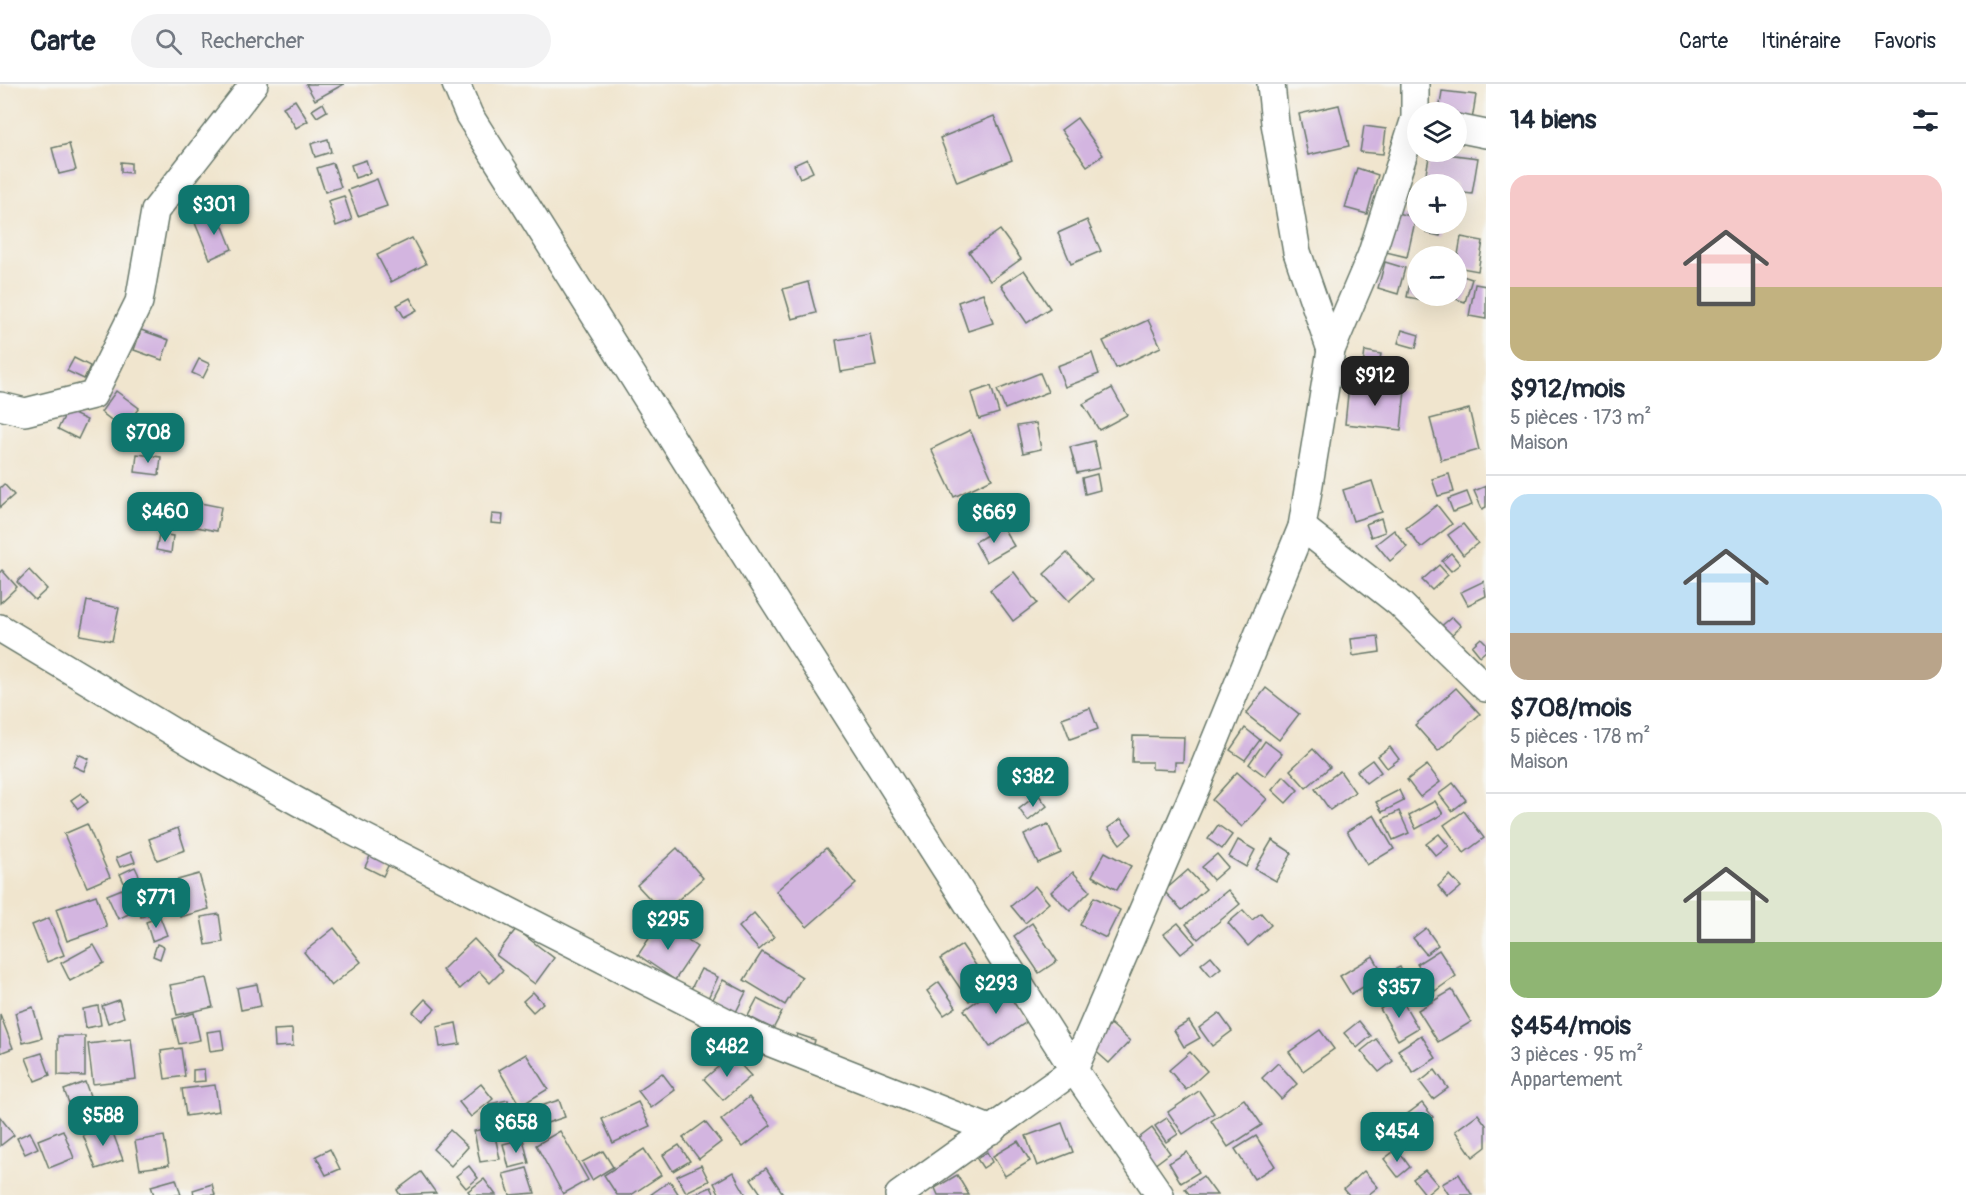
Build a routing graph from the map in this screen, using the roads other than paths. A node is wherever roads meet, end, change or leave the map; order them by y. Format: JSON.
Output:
{"nodes":[{"id":1,"x":254,"y":84,"type":"edge"},
{"id":2,"x":456,"y":84,"type":"edge"},
{"id":3,"x":1271,"y":84,"type":"edge"},
{"id":4,"x":1415,"y":84,"type":"edge"},
{"id":5,"x":1416,"y":102,"type":"edge"},
{"id":6,"x":1467,"y":130,"type":"edge"},
{"id":7,"x":1486,"y":134,"type":"edge"},
{"id":8,"x":1407,"y":146,"type":"edge"},
{"id":9,"x":1331,"y":350,"type":"junction"},
{"id":10,"x":0,"y":406,"type":"edge"},
{"id":11,"x":1302,"y":527,"type":"junction"},
{"id":12,"x":0,"y":628,"type":"edge"},
{"id":13,"x":1486,"y":688,"type":"edge"},
{"id":14,"x":1074,"y":1070,"type":"junction"},
{"id":15,"x":992,"y":1130,"type":"junction"},
{"id":16,"x":899,"y":1195,"type":"edge"},
{"id":17,"x":1160,"y":1195,"type":"edge"}],
"edges":[{"from":1,"to":10,"type":"street"},
{"from":2,"to":14,"type":"street"},
{"from":3,"to":9,"type":"street"},
{"from":4,"to":5,"type":"street"},
{"from":6,"to":7,"type":"street"},
{"from":8,"to":9,"type":"street"},
{"from":9,"to":11,"type":"street"},
{"from":11,"to":13,"type":"street"},
{"from":11,"to":14,"type":"street"},
{"from":12,"to":15,"type":"street"},
{"from":14,"to":15,"type":"street"},
{"from":14,"to":17,"type":"street"},
{"from":15,"to":16,"type":"street"}]}
